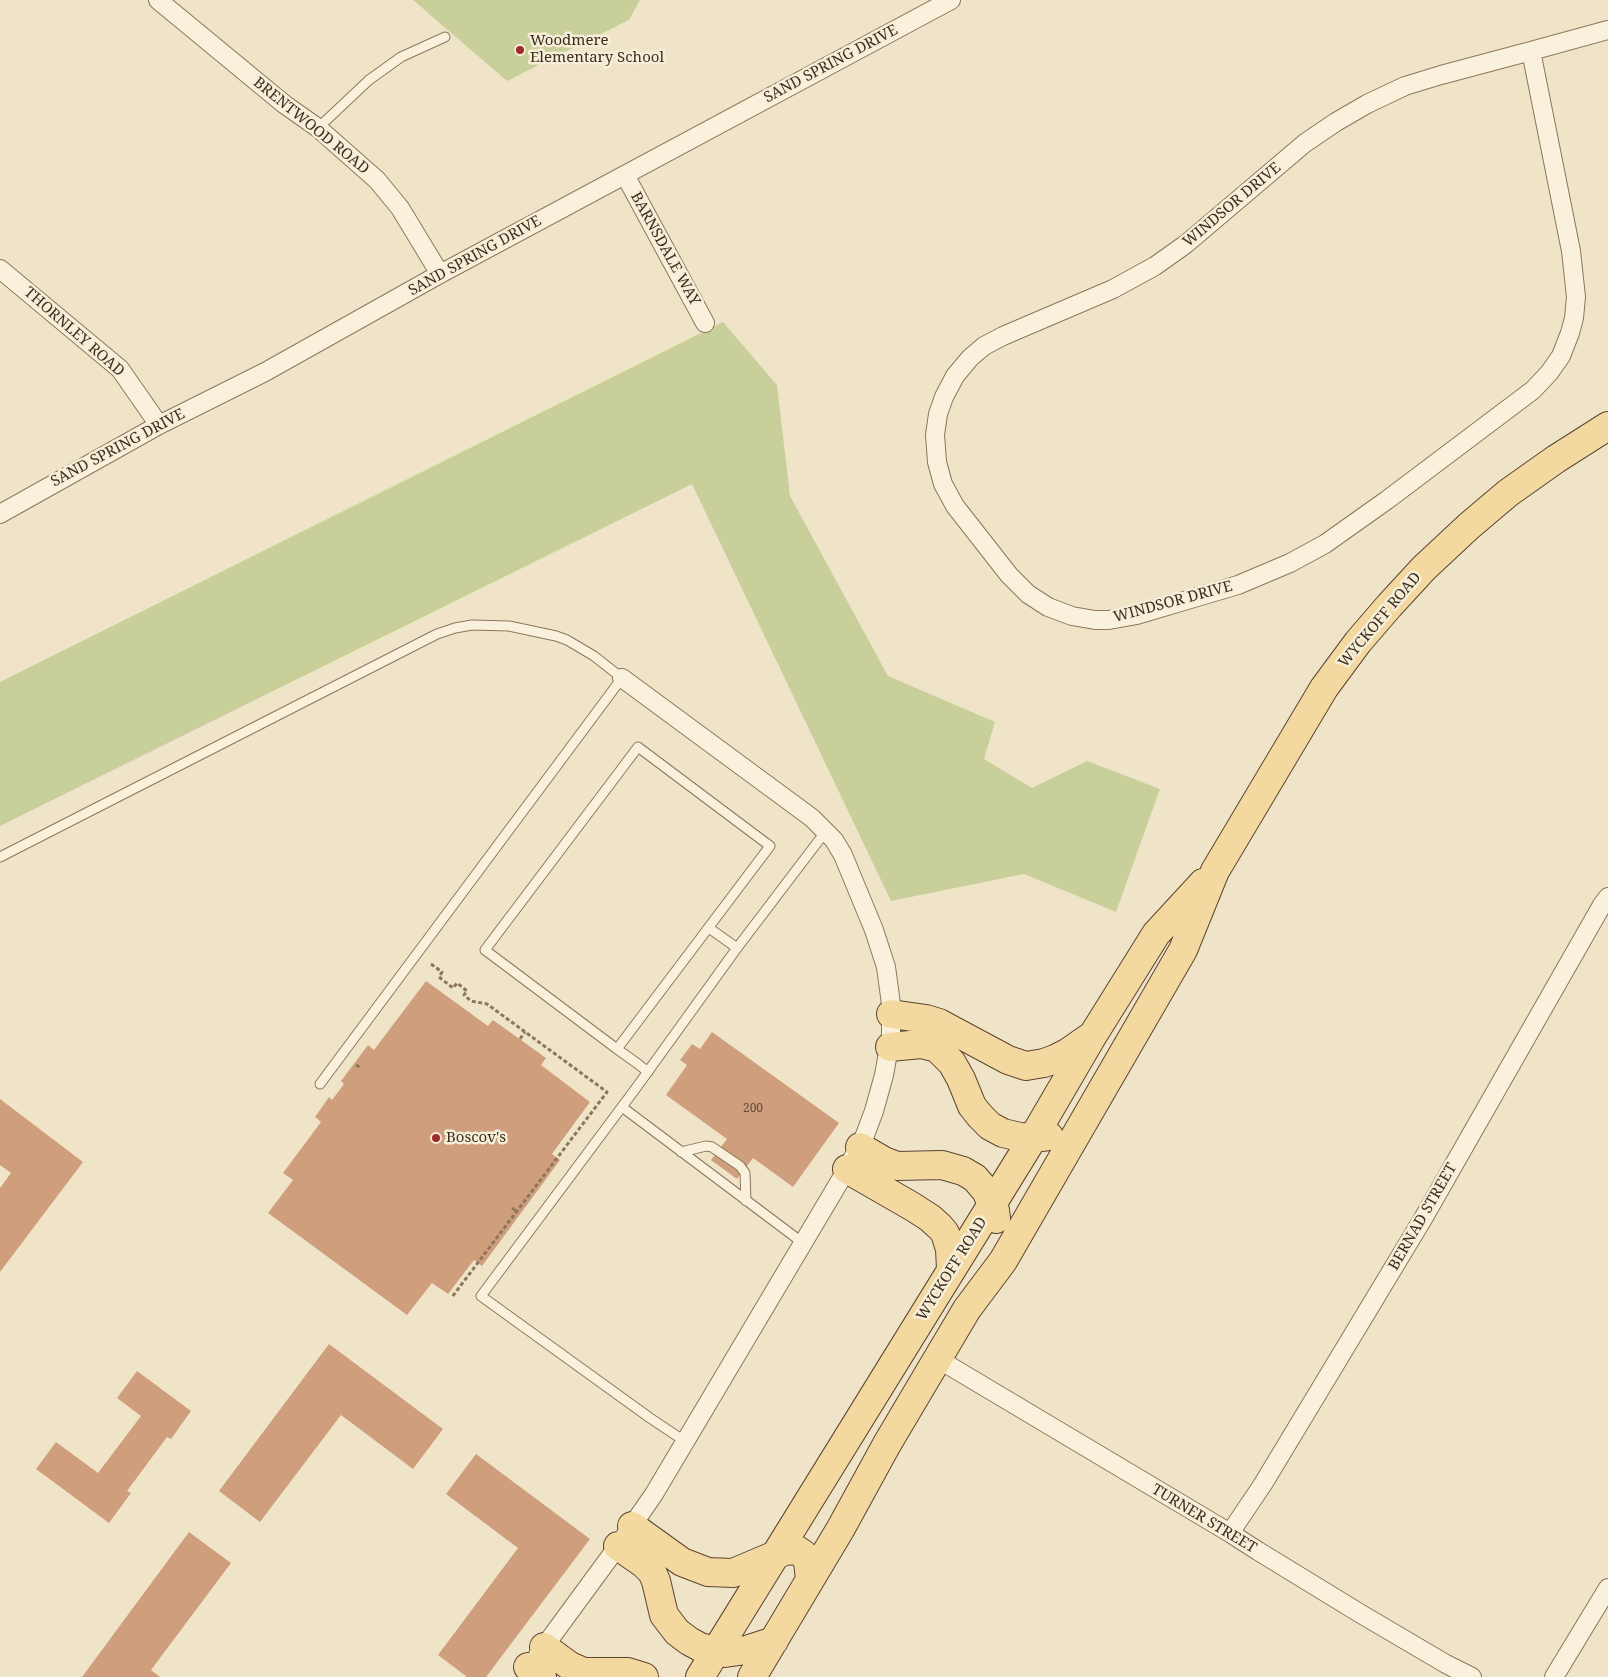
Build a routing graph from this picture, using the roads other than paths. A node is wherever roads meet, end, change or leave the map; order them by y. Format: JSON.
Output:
{"nodes":[{"id":1,"x":158,"y":0,"type":"edge"},
{"id":2,"x":951,"y":0,"type":"edge"},
{"id":3,"x":1608,"y":30,"type":"edge"},
{"id":4,"x":444,"y":37,"type":"dead end"},
{"id":5,"x":1531,"y":51,"type":"junction"},
{"id":6,"x":318,"y":128,"type":"junction"},
{"id":7,"x":625,"y":175,"type":"junction"},
{"id":8,"x":0,"y":269,"type":"edge"},
{"id":9,"x":440,"y":274,"type":"junction"},
{"id":10,"x":705,"y":323,"type":"dead end"},
{"id":11,"x":159,"y":425,"type":"junction"},
{"id":12,"x":1608,"y":426,"type":"edge"},
{"id":13,"x":0,"y":514,"type":"edge"},
{"id":14,"x":622,"y":678,"type":"junction"},
{"id":15,"x":826,"y":831,"type":"junction"},
{"id":16,"x":0,"y":857,"type":"edge"},
{"id":17,"x":1215,"y":871,"type":"junction"},
{"id":18,"x":1608,"y":897,"type":"edge"},
{"id":19,"x":709,"y":928,"type":"junction"},
{"id":20,"x":737,"y":948,"type":"junction"},
{"id":21,"x":891,"y":1014,"type":"junction"},
{"id":22,"x":1093,"y":1035,"type":"junction"},
{"id":23,"x":890,"y":1047,"type":"junction"},
{"id":24,"x":617,"y":1049,"type":"junction"},
{"id":25,"x":648,"y":1072,"type":"junction"},
{"id":26,"x":320,"y":1084,"type":"dead end"},
{"id":27,"x":622,"y":1107,"type":"junction"},
{"id":28,"x":1083,"y":1121,"type":"junction"},
{"id":29,"x":1033,"y":1138,"type":"junction"},
{"id":30,"x":681,"y":1152,"type":"junction"},
{"id":31,"x":853,"y":1158,"type":"junction"},
{"id":32,"x":746,"y":1201,"type":"junction"},
{"id":33,"x":992,"y":1204,"type":"junction"},
{"id":34,"x":803,"y":1243,"type":"junction"},
{"id":35,"x":951,"y":1270,"type":"junction"},
{"id":36,"x":967,"y":1309,"type":"junction"},
{"id":37,"x":938,"y":1360,"type":"junction"},
{"id":38,"x":686,"y":1442,"type":"junction"},
{"id":39,"x":1230,"y":1533,"type":"junction"},
{"id":40,"x":625,"y":1536,"type":"junction"},
{"id":41,"x":773,"y":1556,"type":"junction"},
{"id":42,"x":810,"y":1580,"type":"junction"},
{"id":43,"x":1608,"y":1588,"type":"edge"},
{"id":44,"x":774,"y":1641,"type":"junction"},
{"id":45,"x":715,"y":1652,"type":"junction"},
{"id":46,"x":534,"y":1667,"type":"edge"},
{"id":47,"x":644,"y":1677,"type":"edge"},
{"id":48,"x":700,"y":1677,"type":"edge"},
{"id":49,"x":752,"y":1677,"type":"edge"},
{"id":50,"x":1472,"y":1677,"type":"edge"},
{"id":51,"x":1554,"y":1677,"type":"edge"}],
"edges":[{"from":1,"to":6,"type":"street","name":"BRENTWOOD ROAD"},
{"from":2,"to":7,"type":"street","name":"SAND SPRING DRIVE"},
{"from":3,"to":5,"type":"street","name":"WINDSOR DRIVE"},
{"from":4,"to":6,"type":"lane"},
{"from":5,"to":5,"type":"street","name":"WINDSOR DRIVE"},
{"from":6,"to":9,"type":"street","name":"BRENTWOOD ROAD"},
{"from":7,"to":9,"type":"street","name":"SAND SPRING DRIVE"},
{"from":7,"to":10,"type":"street","name":"BARNSDALE WAY"},
{"from":8,"to":11,"type":"street","name":"THORNLEY ROAD"},
{"from":9,"to":11,"type":"street","name":"SAND SPRING DRIVE"},
{"from":11,"to":13,"type":"street","name":"SAND SPRING DRIVE"},
{"from":12,"to":17,"type":"main road","name":"WYCKOFF ROAD"},
{"from":14,"to":15,"type":"street"},
{"from":14,"to":16,"type":"lane"},
{"from":14,"to":26,"type":"lane"},
{"from":15,"to":20,"type":"lane"},
{"from":15,"to":21,"type":"street"},
{"from":17,"to":22,"type":"main road","name":"WYCKOFF ROAD"},
{"from":17,"to":28,"type":"main road","name":"WYCKOFF ROAD"},
{"from":18,"to":39,"type":"street","name":"BERNAD STREET"},
{"from":19,"to":20,"type":"lane"},
{"from":19,"to":24,"type":"lane"},
{"from":19,"to":24,"type":"lane"},
{"from":20,"to":25,"type":"lane"},
{"from":21,"to":22,"type":"main road"},
{"from":21,"to":23,"type":"street"},
{"from":22,"to":29,"type":"main road","name":"WYCKOFF ROAD"},
{"from":23,"to":29,"type":"main road"},
{"from":23,"to":31,"type":"street"},
{"from":24,"to":25,"type":"lane"},
{"from":25,"to":27,"type":"lane"},
{"from":27,"to":30,"type":"lane"},
{"from":27,"to":38,"type":"lane"},
{"from":28,"to":29,"type":"main road"},
{"from":28,"to":36,"type":"main road","name":"WYCKOFF ROAD"},
{"from":29,"to":33,"type":"main road","name":"WYCKOFF ROAD"},
{"from":30,"to":32,"type":"lane"},
{"from":30,"to":32,"type":"lane"},
{"from":31,"to":33,"type":"main road"},
{"from":31,"to":34,"type":"street"},
{"from":31,"to":35,"type":"main road"},
{"from":32,"to":34,"type":"lane"},
{"from":33,"to":35,"type":"main road","name":"WYCKOFF ROAD"},
{"from":33,"to":36,"type":"main road"},
{"from":34,"to":38,"type":"street"},
{"from":35,"to":41,"type":"main road","name":"WYCKOFF ROAD"},
{"from":36,"to":37,"type":"main road","name":"WYCKOFF ROAD"},
{"from":37,"to":39,"type":"street","name":"TURNER STREET"},
{"from":37,"to":42,"type":"main road","name":"WYCKOFF ROAD"},
{"from":38,"to":40,"type":"street"},
{"from":39,"to":50,"type":"street","name":"TURNER STREET"},
{"from":40,"to":41,"type":"main road"},
{"from":40,"to":45,"type":"main road"},
{"from":40,"to":46,"type":"street"},
{"from":41,"to":42,"type":"main road"},
{"from":41,"to":45,"type":"main road","name":"WYCKOFF ROAD"},
{"from":42,"to":44,"type":"main road","name":"WYCKOFF ROAD"},
{"from":43,"to":51,"type":"street"},
{"from":44,"to":45,"type":"main road"},
{"from":44,"to":49,"type":"main road","name":"WYCKOFF ROAD"},
{"from":45,"to":48,"type":"main road","name":"WYCKOFF ROAD"},
{"from":46,"to":47,"type":"main road"}]}
